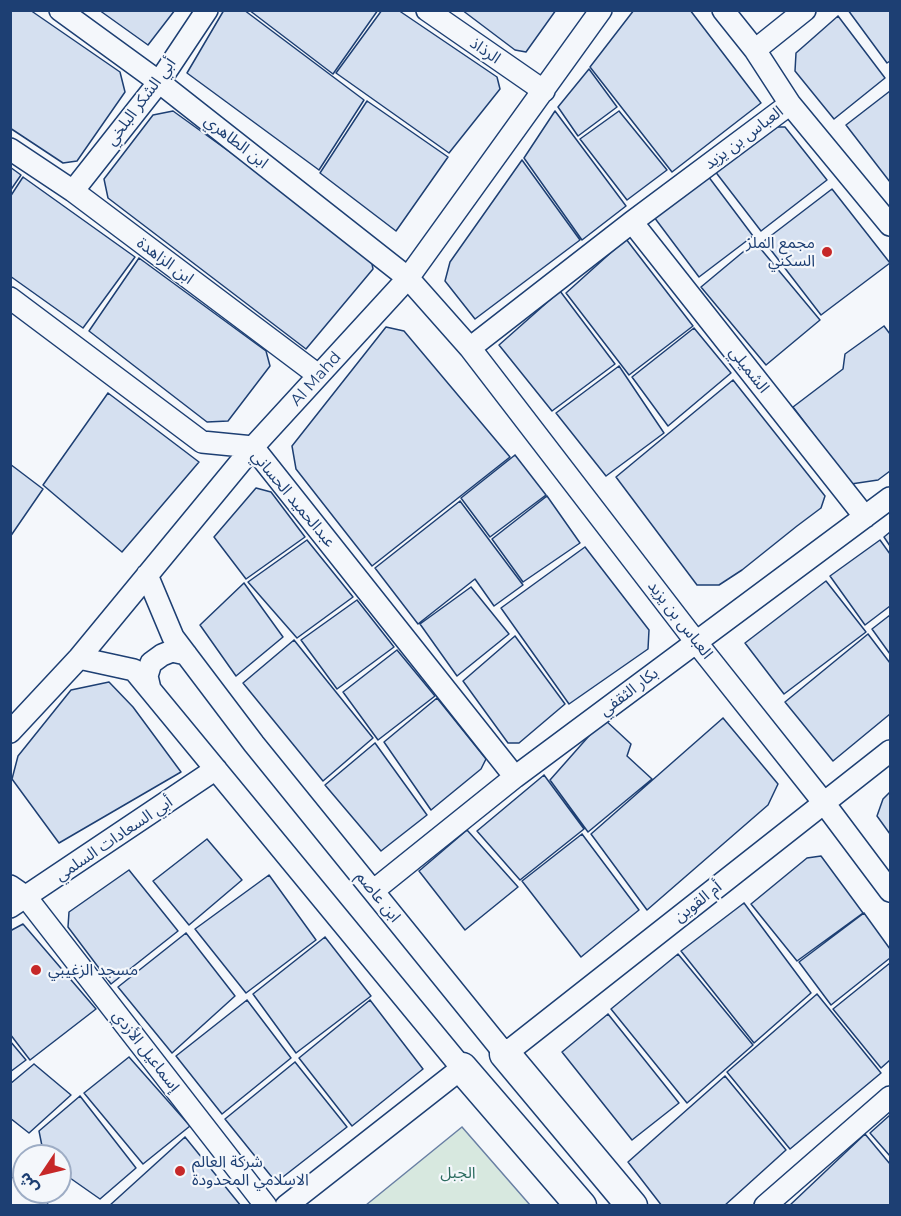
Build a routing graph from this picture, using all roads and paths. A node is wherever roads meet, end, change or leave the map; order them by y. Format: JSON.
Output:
{"nodes":[{"id":1,"x":60,"y":10,"type":"edge"},
{"id":2,"x":207,"y":10,"type":"edge"},
{"id":3,"x":427,"y":10,"type":"edge"},
{"id":4,"x":601,"y":10,"type":"edge"},
{"id":5,"x":723,"y":10,"type":"edge"},
{"id":6,"x":805,"y":10,"type":"edge"},
{"id":7,"x":754,"y":50,"type":"junction"},
{"id":8,"x":159,"y":82,"type":"junction"},
{"id":9,"x":544,"y":91,"type":"junction"},
{"id":10,"x":790,"y":104,"type":"junction"},
{"id":11,"x":10,"y":149,"type":"edge"},
{"id":12,"x":73,"y":191,"type":"junction"},
{"id":13,"x":632,"y":222,"type":"junction"},
{"id":14,"x":891,"y":225,"type":"edge"},
{"id":15,"x":408,"y":278,"type":"junction"},
{"id":16,"x":12,"y":302,"type":"edge"},
{"id":17,"x":470,"y":348,"type":"junction"},
{"id":18,"x":318,"y":375,"type":"junction"},
{"id":19,"x":253,"y":447,"type":"junction"},
{"id":20,"x":891,"y":498,"type":"edge"},
{"id":21,"x":865,"y":517,"type":"junction"},
{"id":22,"x":147,"y":574,"type":"junction"},
{"id":23,"x":696,"y":642,"type":"junction"},
{"id":24,"x":186,"y":654,"type":"junction"},
{"id":25,"x":79,"y":657,"type":"junction"},
{"id":26,"x":150,"y":689,"type":"junction"},
{"id":27,"x":10,"y":732,"type":"edge"},
{"id":28,"x":891,"y":751,"type":"edge"},
{"id":29,"x":216,"y":770,"type":"junction"},
{"id":30,"x":515,"y":777,"type":"junction"},
{"id":31,"x":824,"y":803,"type":"junction"},
{"id":32,"x":373,"y":891,"type":"junction"},
{"id":33,"x":891,"y":891,"type":"edge"},
{"id":34,"x":16,"y":897,"type":"edge"},
{"id":35,"x":505,"y":1054,"type":"junction"},
{"id":36,"x":462,"y":1068,"type":"junction"},
{"id":37,"x":891,"y":1097,"type":"edge"},
{"id":38,"x":10,"y":1193,"type":"edge"},
{"id":39,"x":32,"y":1206,"type":"edge"},
{"id":40,"x":266,"y":1206,"type":"edge"},
{"id":41,"x":286,"y":1206,"type":"edge"},
{"id":42,"x":581,"y":1206,"type":"edge"},
{"id":43,"x":632,"y":1206,"type":"edge"},
{"id":44,"x":765,"y":1206,"type":"edge"}],
"edges":[{"from":1,"to":8,"type":"street","name":"ابن الطاهري"},
{"from":2,"to":8,"type":"street","name":"أبي الشكر البلخي"},
{"from":3,"to":9,"type":"street","name":"الرذاذ"},
{"from":4,"to":9,"type":"street","name":"Al Mahd"},
{"from":5,"to":7,"type":"street"},
{"from":6,"to":7,"type":"street"},
{"from":7,"to":10,"type":"street"},
{"from":8,"to":12,"type":"street","name":"أبي الشكر البلخي"},
{"from":8,"to":15,"type":"street","name":"ابن الطاهري"},
{"from":9,"to":15,"type":"street","name":"Al Mahd"},
{"from":10,"to":13,"type":"street","name":"العباس بن يزيد"},
{"from":10,"to":14,"type":"street"},
{"from":11,"to":12,"type":"street","name":"ابن الزاهدة"},
{"from":12,"to":18,"type":"street","name":"ابن الزاهدة"},
{"from":13,"to":17,"type":"street","name":"العباس بن يزيد"},
{"from":13,"to":21,"type":"street","name":"الشميلي"},
{"from":15,"to":17,"type":"street","name":"العباس بن يزيد"},
{"from":15,"to":18,"type":"street","name":"Al Mahd"},
{"from":16,"to":19,"type":"street","name":"عبدالحميد الحساني"},
{"from":17,"to":23,"type":"street","name":"العباس بن يزيد"},
{"from":18,"to":19,"type":"street","name":"Al Mahd"},
{"from":19,"to":22,"type":"street","name":"Al Mahd"},
{"from":19,"to":30,"type":"street","name":"عبدالحميد الحساني"},
{"from":20,"to":21,"type":"street","name":"بكار الثقفي"},
{"from":21,"to":23,"type":"street","name":"بكار الثقفي"},
{"from":22,"to":24,"type":"street","name":"ابن عاصم"},
{"from":22,"to":25,"type":"street","name":"Al Mahd"},
{"from":23,"to":30,"type":"street","name":"بكار الثقفي"},
{"from":23,"to":31,"type":"street","name":"العباس بن يزيد"},
{"from":24,"to":26,"type":"street"},
{"from":24,"to":32,"type":"street","name":"ابن عاصم"},
{"from":25,"to":26,"type":"street"},
{"from":25,"to":27,"type":"street","name":"Al Mahd"},
{"from":26,"to":29,"type":"street"},
{"from":28,"to":31,"type":"street","name":"أم القوين"},
{"from":29,"to":34,"type":"street","name":"أبي السعادات السلمي"},
{"from":29,"to":36,"type":"street"},
{"from":30,"to":32,"type":"street","name":"بكار الثقفي"},
{"from":31,"to":33,"type":"street","name":"العباس بن يزيد"},
{"from":31,"to":35,"type":"street","name":"أم القوين"},
{"from":32,"to":35,"type":"street","name":"ابن عاصم"},
{"from":34,"to":40,"type":"street","name":"إسماعيل الأزدي"},
{"from":35,"to":43,"type":"street","name":"ابن عاصم"},
{"from":36,"to":41,"type":"street"},
{"from":36,"to":42,"type":"street"},
{"from":37,"to":44,"type":"street"},
{"from":38,"to":39,"type":"street"}]}
